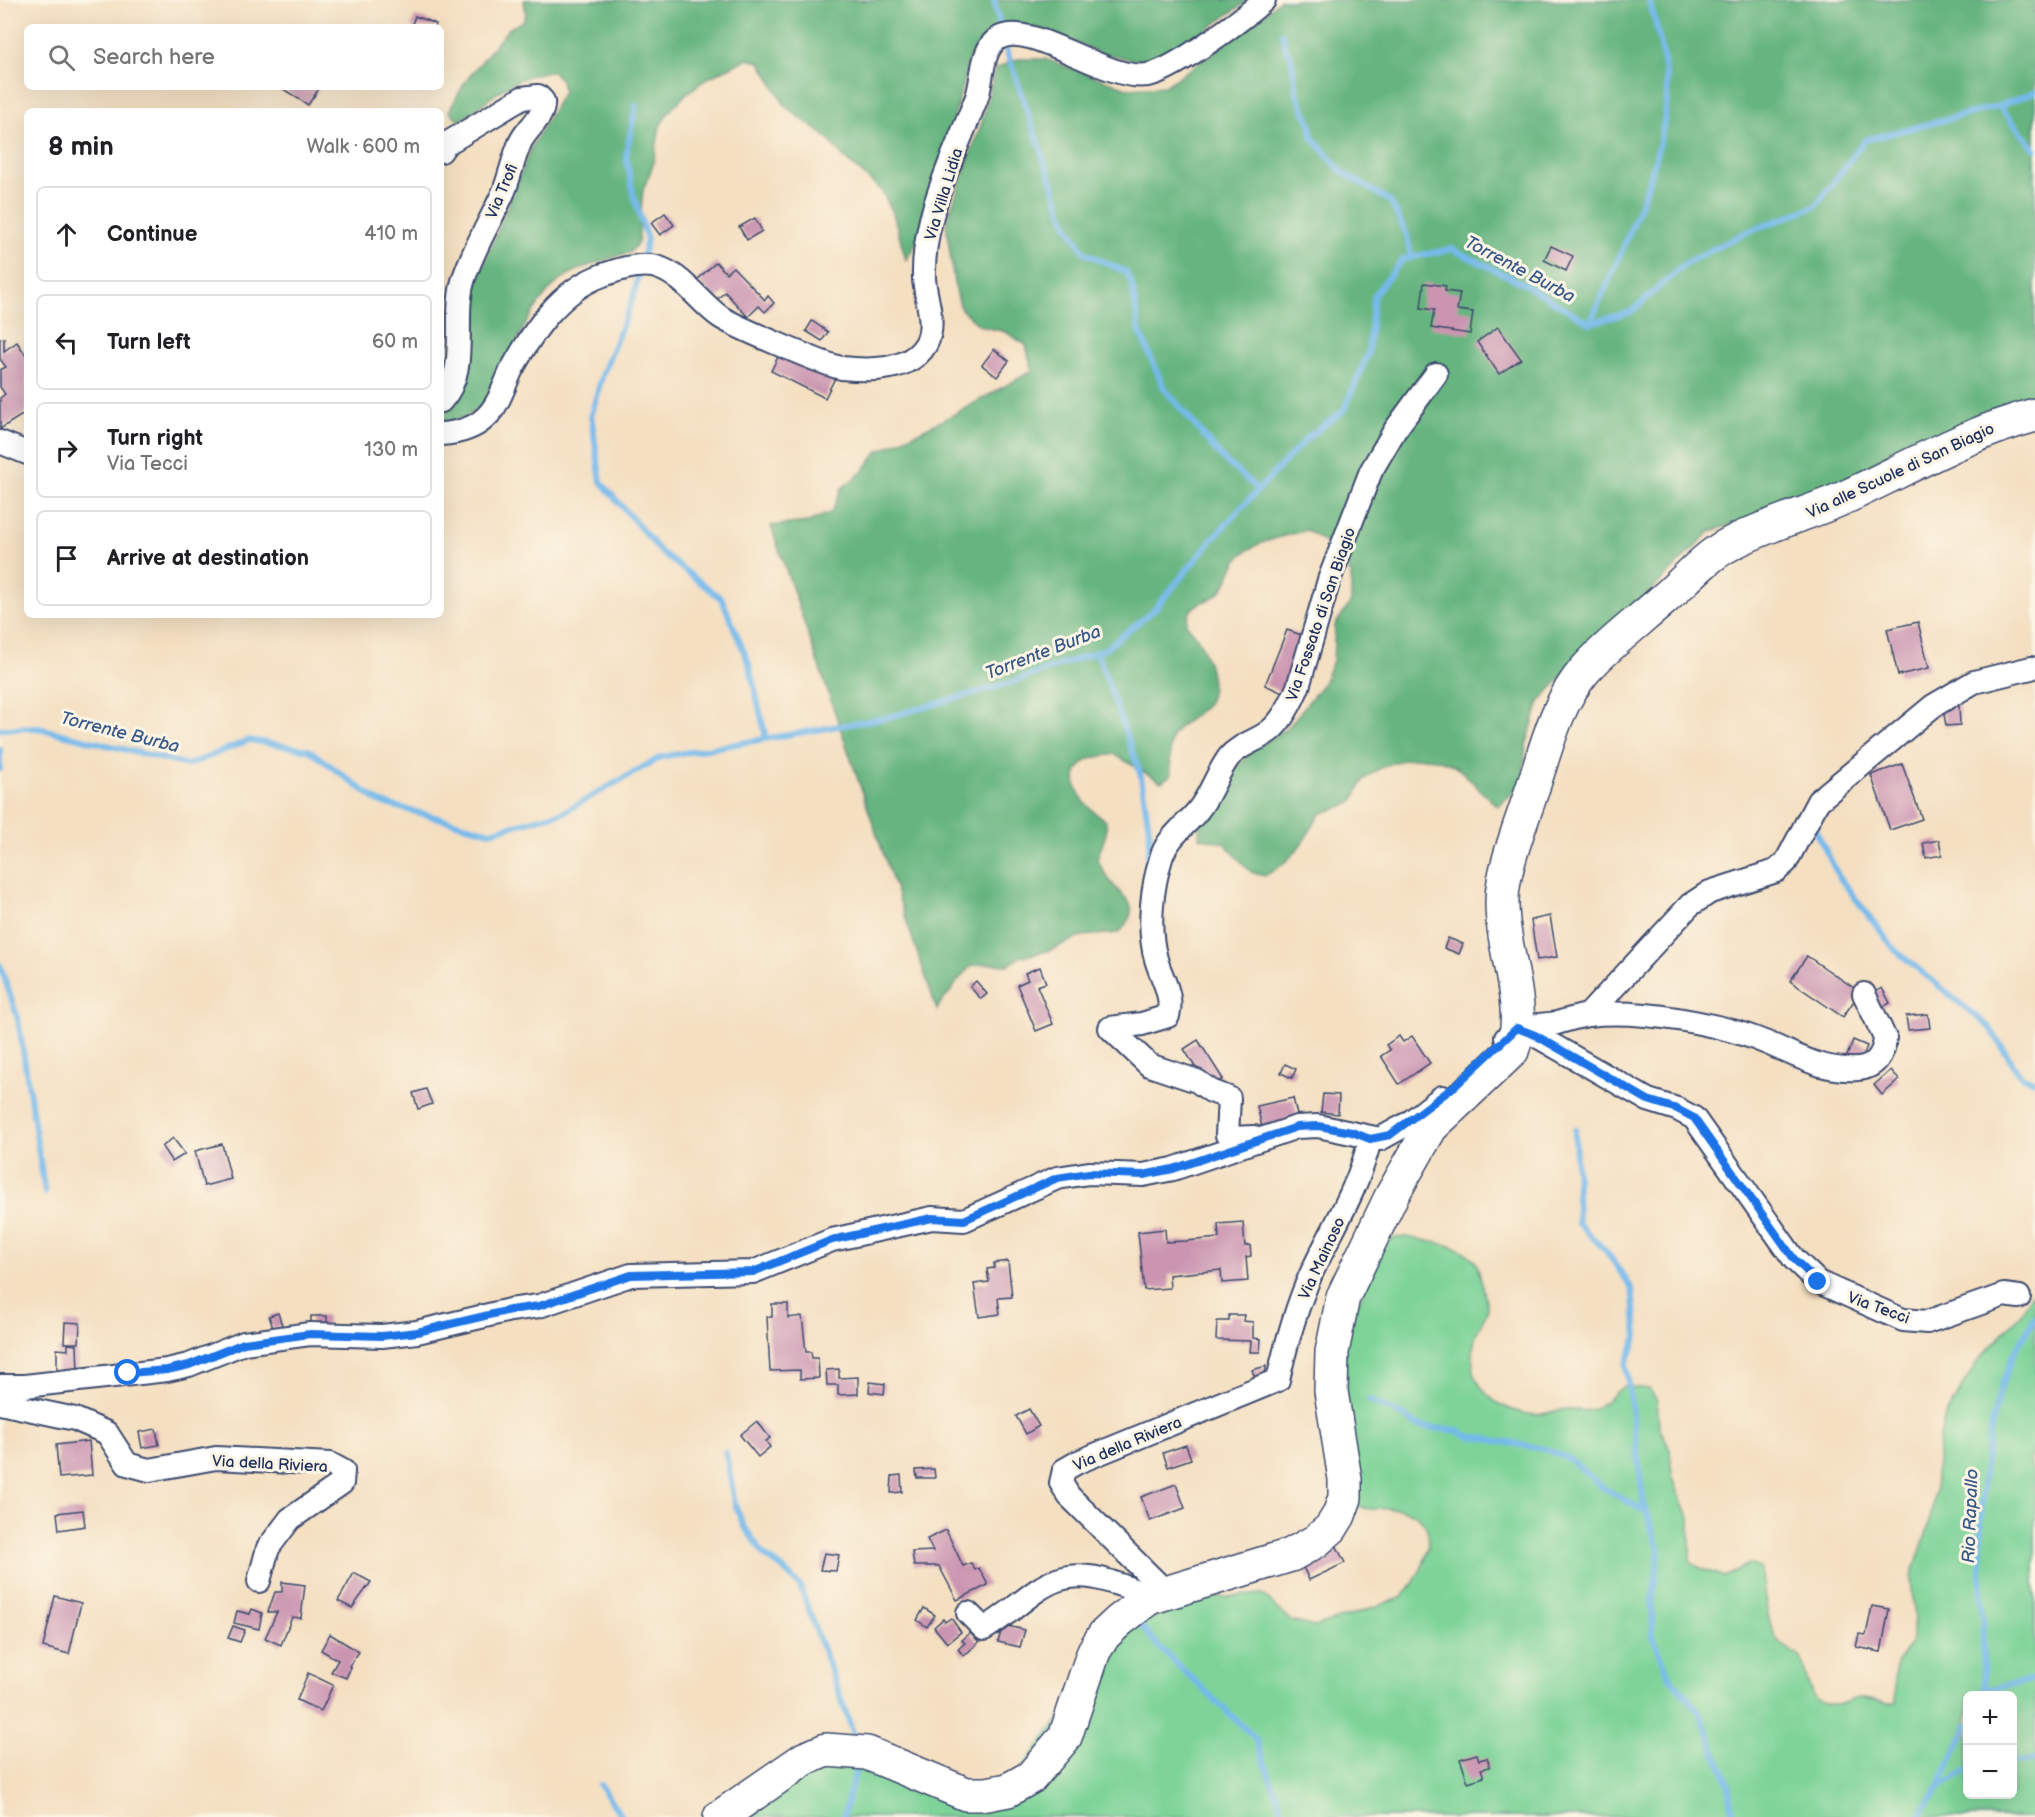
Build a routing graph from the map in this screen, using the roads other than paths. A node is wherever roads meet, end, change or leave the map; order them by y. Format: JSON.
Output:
{"nodes":[{"id":1,"x":1264,"y":0,"type":"edge"},
{"id":2,"x":444,"y":147,"type":"edge"},
{"id":3,"x":1437,"y":374,"type":"dead end"},
{"id":4,"x":444,"y":397,"type":"edge"},
{"id":5,"x":2035,"y":415,"type":"edge"},
{"id":6,"x":444,"y":433,"type":"edge"},
{"id":7,"x":0,"y":442,"type":"edge"},
{"id":8,"x":24,"y":452,"type":"edge"},
{"id":9,"x":2031,"y":668,"type":"dead end"},
{"id":10,"x":1864,"y":994,"type":"dead end"},
{"id":11,"x":1588,"y":1015,"type":"junction"},
{"id":12,"x":1517,"y":1028,"type":"junction"},
{"id":13,"x":1262,"y":1138,"type":"junction"},
{"id":14,"x":1370,"y":1139,"type":"junction"},
{"id":15,"x":2019,"y":1297,"type":"dead end"},
{"id":16,"x":1278,"y":1380,"type":"joint"},
{"id":17,"x":0,"y":1386,"type":"edge"},
{"id":18,"x":0,"y":1403,"type":"edge"},
{"id":19,"x":259,"y":1581,"type":"dead end"},
{"id":20,"x":1158,"y":1596,"type":"junction"},
{"id":21,"x":968,"y":1612,"type":"dead end"},
{"id":22,"x":720,"y":1817,"type":"edge"}],
"edges":[{"from":1,"to":6,"type":"street","name":"Via Villa Lidia"},
{"from":2,"to":4,"type":"street","name":"Via Trofi"},
{"from":3,"to":13,"type":"street","name":"Via Fossato di San Biagio"},
{"from":5,"to":12,"type":"street","name":"Via alle Scuole di San Biagio"},
{"from":7,"to":8,"type":"street"},
{"from":9,"to":11,"type":"street"},
{"from":10,"to":11,"type":"street"},
{"from":11,"to":12,"type":"street"},
{"from":12,"to":14,"type":"street"},
{"from":12,"to":15,"type":"street","name":"Via Tecci"},
{"from":12,"to":20,"type":"street","name":"Via alle Scuole di San Biagio"},
{"from":13,"to":14,"type":"street"},
{"from":13,"to":17,"type":"street"},
{"from":14,"to":16,"type":"street","name":"Via Mainoso"},
{"from":16,"to":20,"type":"street","name":"Via della Riviera"},
{"from":18,"to":19,"type":"street","name":"Via della Riviera"},
{"from":20,"to":21,"type":"street"},
{"from":20,"to":22,"type":"street","name":"Via alle Scuole di San Biagio"}]}
